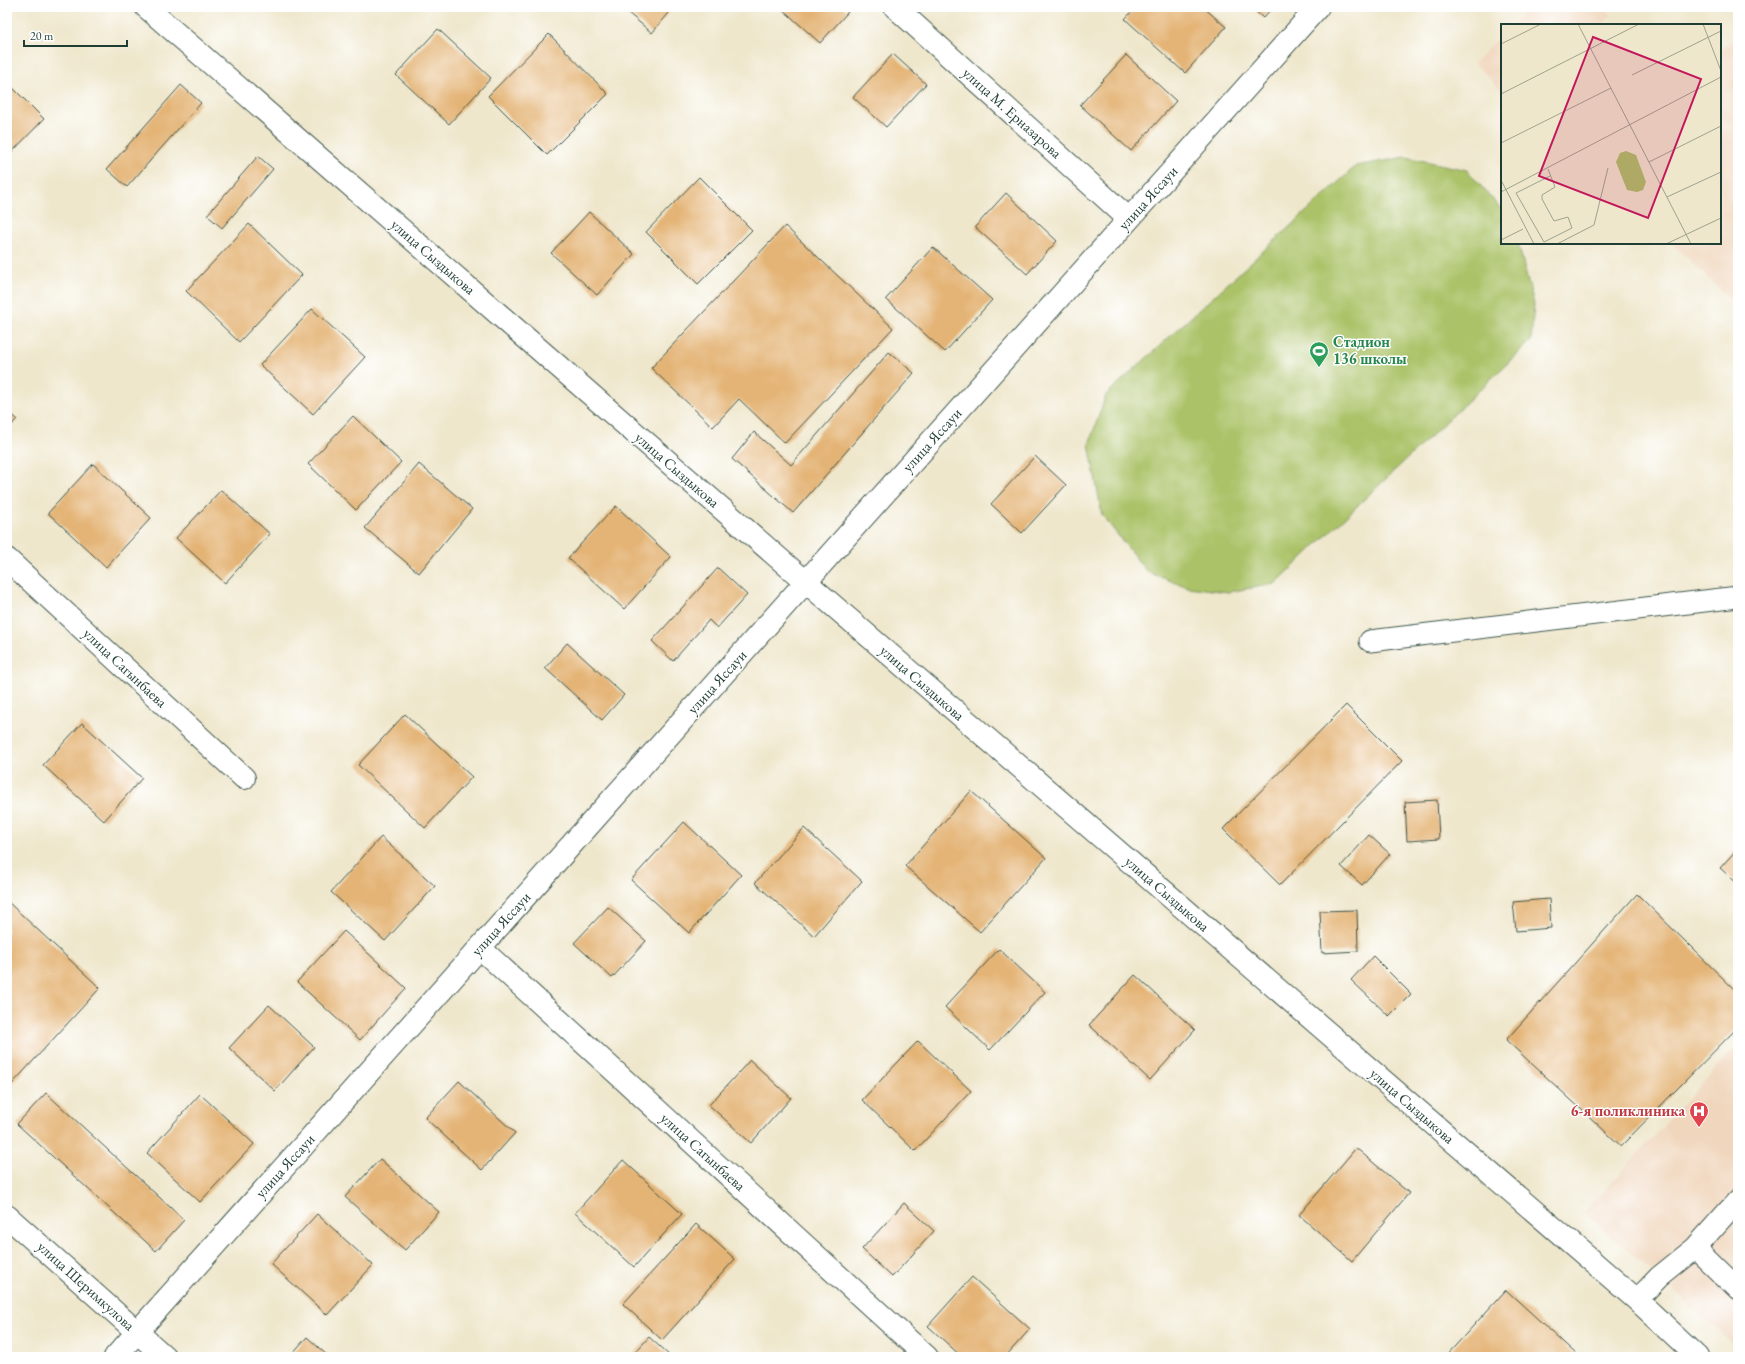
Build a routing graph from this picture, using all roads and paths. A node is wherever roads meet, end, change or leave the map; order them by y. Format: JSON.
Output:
{"nodes":[{"id":1,"x":146,"y":7,"type":"edge"},
{"id":2,"x":895,"y":7,"type":"edge"},
{"id":3,"x":1318,"y":7,"type":"edge"},
{"id":4,"x":1130,"y":219,"type":"junction"},
{"id":5,"x":7,"y":559,"type":"edge"},
{"id":6,"x":806,"y":582,"type":"junction"},
{"id":7,"x":1738,"y":597,"type":"edge"},
{"id":8,"x":1370,"y":641,"type":"dead end"},
{"id":9,"x":244,"y":778,"type":"dead end"},
{"id":10,"x":480,"y":948,"type":"junction"},
{"id":11,"x":1738,"y":1200,"type":"edge"},
{"id":12,"x":7,"y":1216,"type":"edge"},
{"id":13,"x":1695,"y":1248,"type":"junction"},
{"id":14,"x":1738,"y":1290,"type":"edge"},
{"id":15,"x":1637,"y":1300,"type":"junction"},
{"id":16,"x":138,"y":1332,"type":"junction"},
{"id":17,"x":115,"y":1357,"type":"edge"},
{"id":18,"x":165,"y":1357,"type":"edge"},
{"id":19,"x":927,"y":1357,"type":"edge"},
{"id":20,"x":1698,"y":1357,"type":"edge"}],
"edges":[{"from":1,"to":6,"type":"street","name":"улица Сыздыкова"},
{"from":2,"to":4,"type":"street","name":"улица М. Ерназарова"},
{"from":3,"to":4,"type":"street","name":"улица Яссауи"},
{"from":4,"to":6,"type":"street","name":"улица Яссауи"},
{"from":5,"to":9,"type":"street","name":"улица Сагынбаева"},
{"from":6,"to":10,"type":"street","name":"улица Яссауи"},
{"from":6,"to":15,"type":"street","name":"улица Сыздыкова"},
{"from":7,"to":8,"type":"lane"},
{"from":10,"to":16,"type":"street","name":"улица Яссауи"},
{"from":10,"to":19,"type":"street","name":"улица Сагынбаева"},
{"from":11,"to":13,"type":"lane"},
{"from":12,"to":16,"type":"street","name":"улица Шеримкулова"},
{"from":13,"to":14,"type":"lane"},
{"from":13,"to":15,"type":"lane"},
{"from":15,"to":20,"type":"street","name":"улица Сыздыкова"},
{"from":16,"to":17,"type":"street","name":"улица Яссауи"},
{"from":16,"to":18,"type":"street","name":"улица Шеримкулова"}]}
